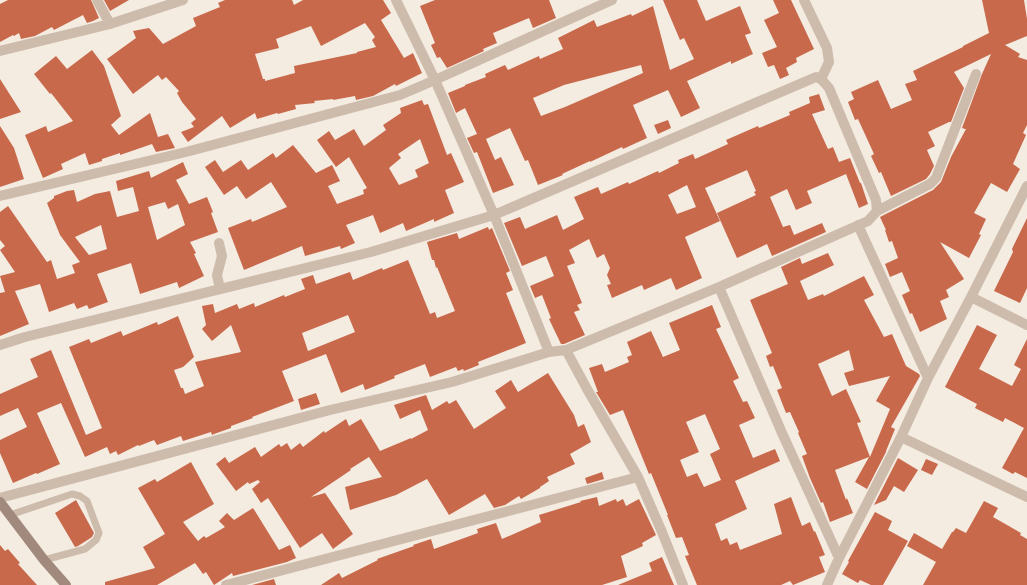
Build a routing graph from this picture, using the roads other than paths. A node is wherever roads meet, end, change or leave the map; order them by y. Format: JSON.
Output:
{"nodes":[{"id":1,"x":97,"y":0,"type":"edge"},
{"id":2,"x":183,"y":0,"type":"edge"},
{"id":3,"x":396,"y":0,"type":"edge"},
{"id":4,"x":612,"y":0,"type":"edge"},
{"id":5,"x":804,"y":0,"type":"edge"},
{"id":6,"x":110,"y":24,"type":"junction"},
{"id":7,"x":0,"y":51,"type":"edge"},
{"id":8,"x":976,"y":74,"type":"dead end"},
{"id":9,"x":821,"y":79,"type":"junction"},
{"id":10,"x":435,"y":80,"type":"junction"},
{"id":11,"x":1027,"y":186,"type":"edge"},
{"id":12,"x":0,"y":196,"type":"edge"},
{"id":13,"x":877,"y":211,"type":"junction"},
{"id":14,"x":494,"y":215,"type":"junction"},
{"id":15,"x":858,"y":225,"type":"junction"},
{"id":16,"x":218,"y":243,"type":"dead end"},
{"id":17,"x":718,"y":287,"type":"junction"},
{"id":18,"x":220,"y":289,"type":"junction"},
{"id":19,"x":971,"y":297,"type":"junction"},
{"id":20,"x":1027,"y":325,"type":"edge"},
{"id":21,"x":0,"y":345,"type":"edge"},
{"id":22,"x":566,"y":350,"type":"junction"},
{"id":23,"x":549,"y":352,"type":"junction"},
{"id":24,"x":928,"y":378,"type":"junction"},
{"id":25,"x":901,"y":437,"type":"junction"},
{"id":26,"x":638,"y":477,"type":"junction"},
{"id":27,"x":1027,"y":497,"type":"edge"},
{"id":28,"x":0,"y":498,"type":"edge"},
{"id":29,"x":0,"y":502,"type":"edge"},
{"id":30,"x":10,"y":515,"type":"junction"},
{"id":31,"x":839,"y":558,"type":"junction"},
{"id":32,"x":44,"y":560,"type":"junction"},
{"id":33,"x":827,"y":584,"type":"edge"},
{"id":34,"x":66,"y":585,"type":"edge"},
{"id":35,"x":226,"y":585,"type":"edge"},
{"id":36,"x":683,"y":585,"type":"edge"}],
"edges":[{"from":1,"to":6,"type":"street"},
{"from":2,"to":6,"type":"street"},
{"from":3,"to":10,"type":"street"},
{"from":4,"to":10,"type":"street"},
{"from":5,"to":9,"type":"street"},
{"from":6,"to":7,"type":"street"},
{"from":8,"to":13,"type":"street"},
{"from":9,"to":13,"type":"street"},
{"from":9,"to":14,"type":"street"},
{"from":10,"to":12,"type":"street"},
{"from":10,"to":14,"type":"street"},
{"from":11,"to":19,"type":"street"},
{"from":13,"to":15,"type":"street"},
{"from":14,"to":18,"type":"street"},
{"from":14,"to":23,"type":"street"},
{"from":15,"to":17,"type":"street"},
{"from":15,"to":24,"type":"street"},
{"from":16,"to":18,"type":"street"},
{"from":17,"to":22,"type":"street"},
{"from":17,"to":31,"type":"street"},
{"from":18,"to":21,"type":"street"},
{"from":19,"to":20,"type":"street"},
{"from":19,"to":24,"type":"street"},
{"from":22,"to":23,"type":"street"},
{"from":22,"to":26,"type":"street"},
{"from":23,"to":28,"type":"street"},
{"from":24,"to":25,"type":"street"},
{"from":25,"to":27,"type":"street"},
{"from":25,"to":31,"type":"street"},
{"from":26,"to":35,"type":"street"},
{"from":26,"to":36,"type":"street"},
{"from":29,"to":30,"type":"street"},
{"from":30,"to":32,"type":"street"},
{"from":30,"to":32,"type":"lane"},
{"from":31,"to":33,"type":"street"},
{"from":32,"to":34,"type":"street"}]}
